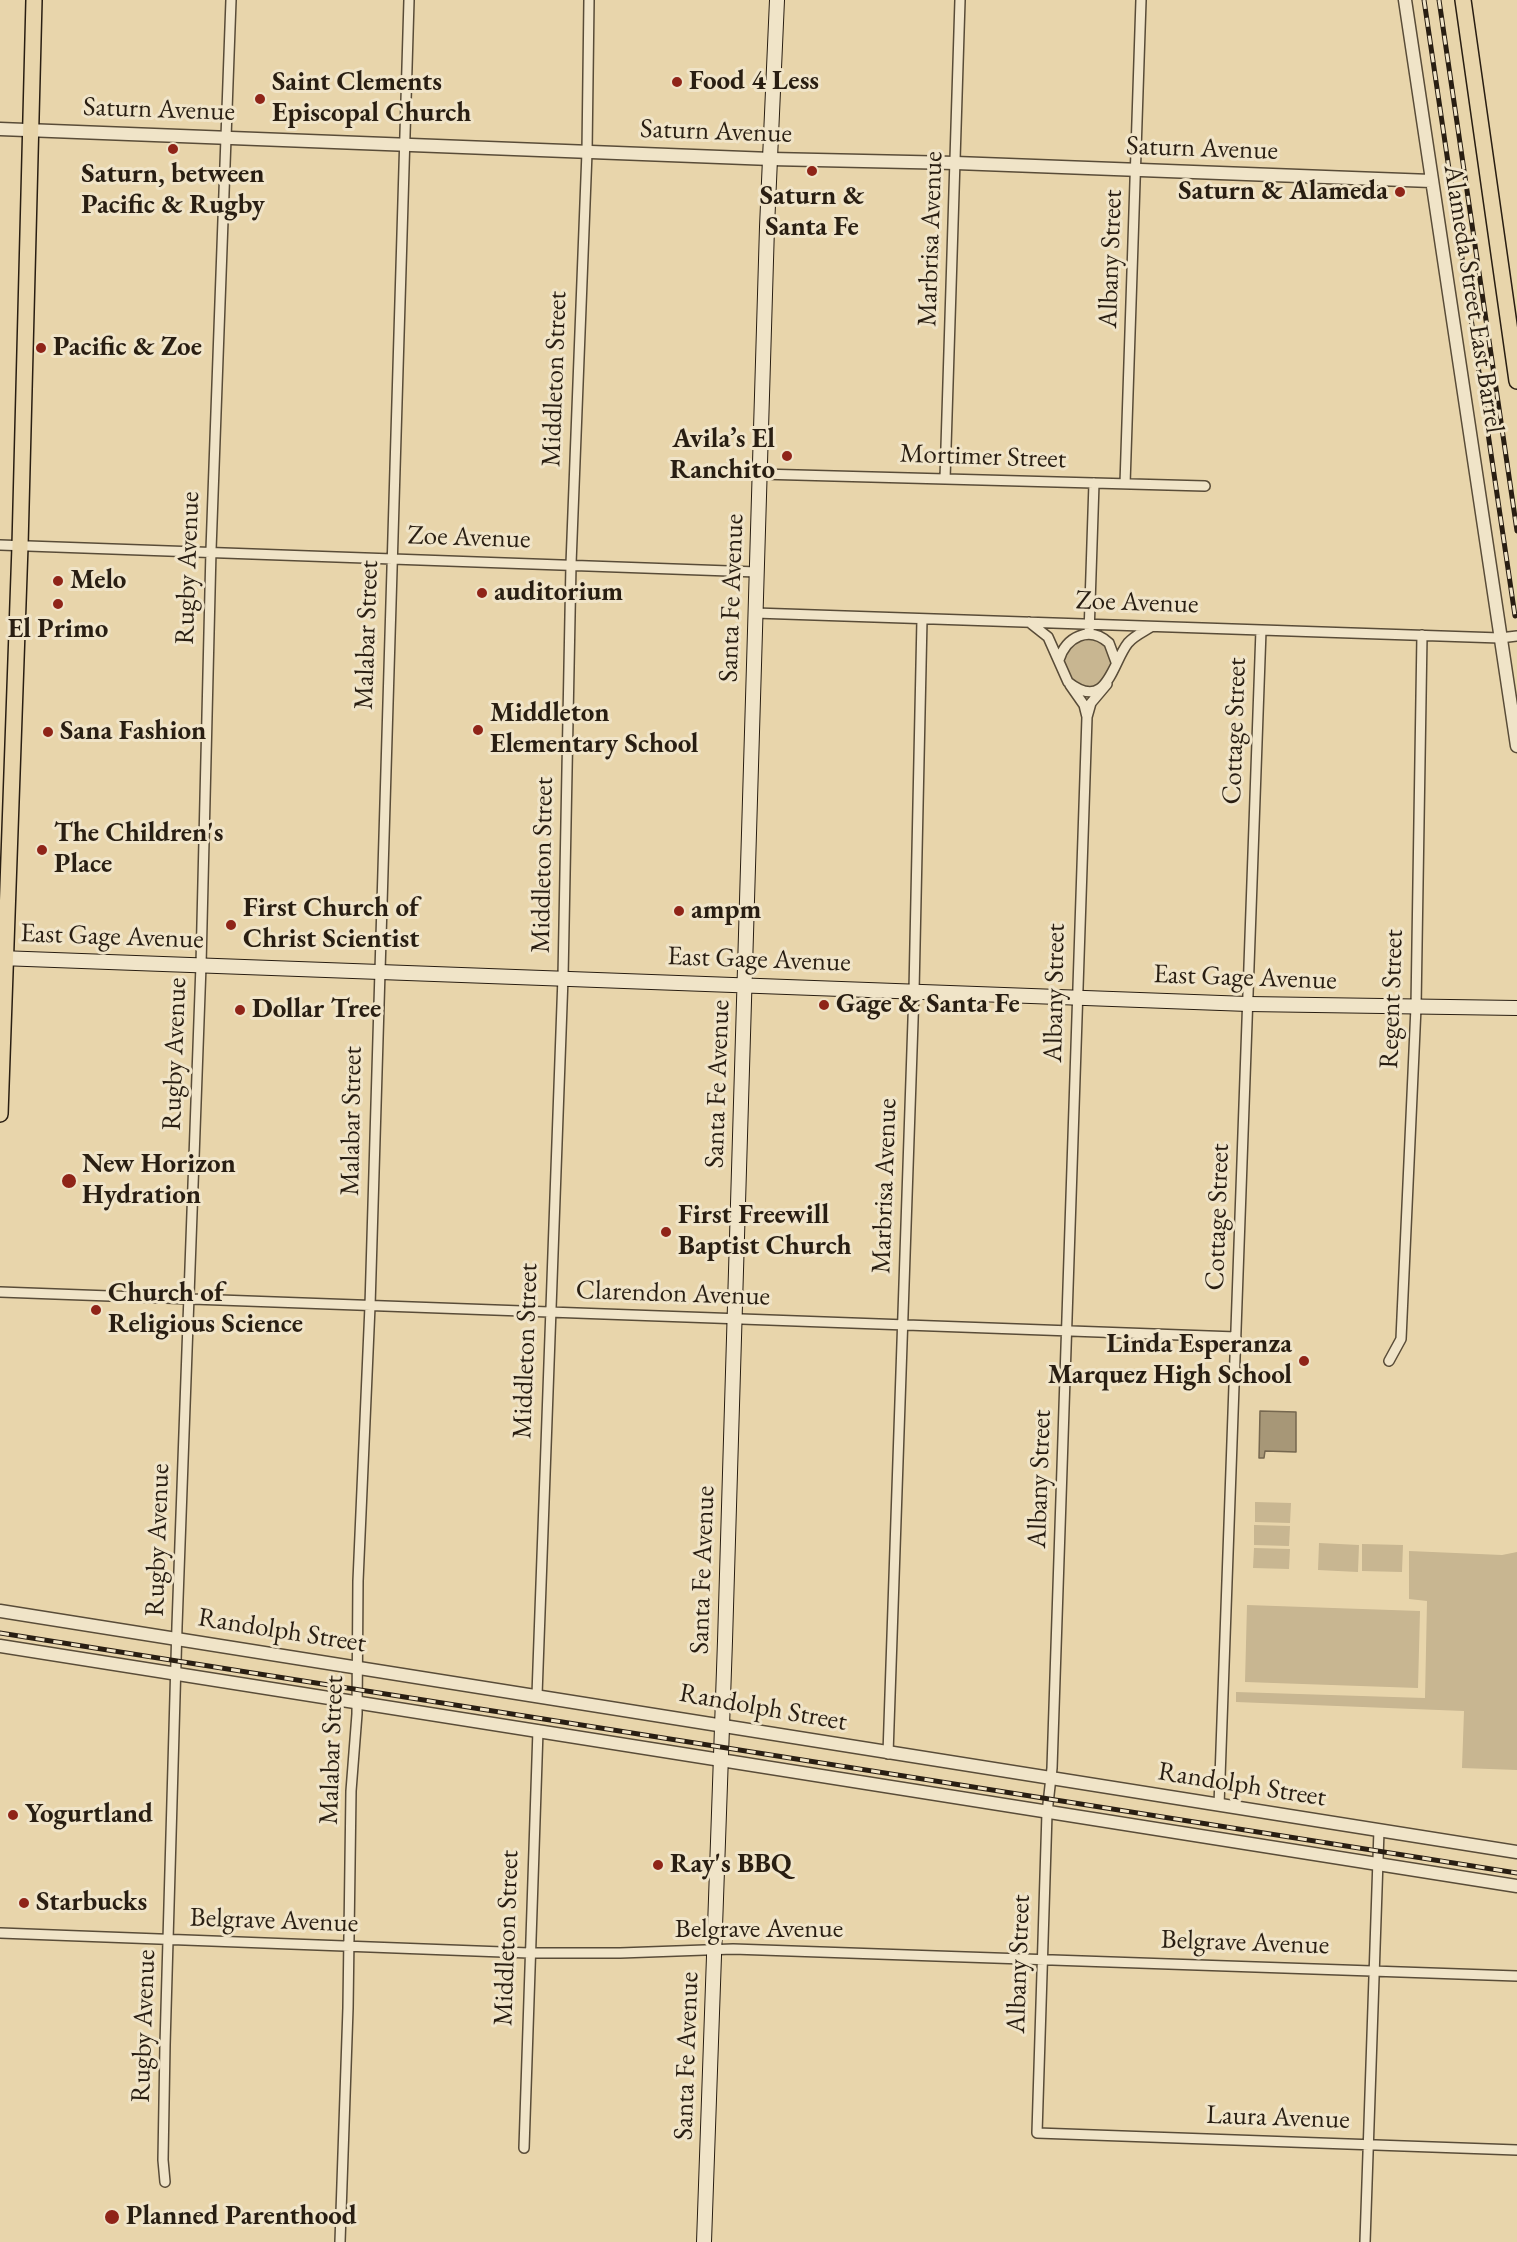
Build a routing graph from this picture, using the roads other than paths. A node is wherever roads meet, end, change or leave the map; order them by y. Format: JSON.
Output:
{"nodes":[{"id":1,"x":34,"y":0,"type":"edge"},
{"id":2,"x":231,"y":0,"type":"edge"},
{"id":3,"x":409,"y":0,"type":"edge"},
{"id":4,"x":589,"y":0,"type":"edge"},
{"id":5,"x":777,"y":0,"type":"edge"},
{"id":6,"x":960,"y":0,"type":"edge"},
{"id":7,"x":1141,"y":0,"type":"edge"},
{"id":8,"x":1405,"y":0,"type":"edge"},
{"id":9,"x":1462,"y":0,"type":"edge"},
{"id":10,"x":0,"y":129,"type":"edge"},
{"id":11,"x":31,"y":129,"type":"junction"},
{"id":12,"x":228,"y":137,"type":"junction"},
{"id":13,"x":405,"y":145,"type":"junction"},
{"id":14,"x":587,"y":152,"type":"junction"},
{"id":15,"x":771,"y":159,"type":"junction"},
{"id":16,"x":956,"y":163,"type":"junction"},
{"id":17,"x":1137,"y":170,"type":"junction"},
{"id":18,"x":1431,"y":181,"type":"junction"},
{"id":19,"x":1517,"y":381,"type":"edge"},
{"id":20,"x":760,"y":474,"type":"junction"},
{"id":21,"x":945,"y":479,"type":"junction"},
{"id":22,"x":1094,"y":483,"type":"junction"},
{"id":23,"x":1125,"y":484,"type":"junction"},
{"id":24,"x":1205,"y":486,"type":"dead end"},
{"id":25,"x":0,"y":545,"type":"edge"},
{"id":26,"x":20,"y":546,"type":"junction"},
{"id":27,"x":211,"y":550,"type":"junction"},
{"id":28,"x":393,"y":557,"type":"junction"},
{"id":29,"x":571,"y":564,"type":"junction"},
{"id":30,"x":757,"y":572,"type":"junction"},
{"id":31,"x":755,"y":613,"type":"junction"},
{"id":32,"x":922,"y":619,"type":"junction"},
{"id":33,"x":1029,"y":622,"type":"junction"},
{"id":34,"x":1152,"y":626,"type":"junction"},
{"id":35,"x":1089,"y":629,"type":"junction"},
{"id":36,"x":1261,"y":630,"type":"junction"},
{"id":37,"x":1422,"y":636,"type":"junction"},
{"id":38,"x":1517,"y":636,"type":"edge"},
{"id":39,"x":1500,"y":638,"type":"junction"},
{"id":40,"x":1059,"y":660,"type":"junction"},
{"id":41,"x":1116,"y":663,"type":"junction"},
{"id":42,"x":1068,"y":682,"type":"junction"},
{"id":43,"x":1107,"y":684,"type":"junction"},
{"id":44,"x":1087,"y":717,"type":"junction"},
{"id":45,"x":1517,"y":746,"type":"edge"},
{"id":46,"x":3,"y":958,"type":"edge"},
{"id":47,"x":201,"y":965,"type":"junction"},
{"id":48,"x":378,"y":971,"type":"junction"},
{"id":49,"x":563,"y":977,"type":"junction"},
{"id":50,"x":745,"y":984,"type":"junction"},
{"id":51,"x":914,"y":991,"type":"junction"},
{"id":52,"x":1078,"y":997,"type":"junction"},
{"id":53,"x":1248,"y":1004,"type":"junction"},
{"id":54,"x":1416,"y":1006,"type":"junction"},
{"id":55,"x":1517,"y":1008,"type":"edge"},
{"id":56,"x":0,"y":1114,"type":"edge"},
{"id":57,"x":0,"y":1292,"type":"edge"},
{"id":58,"x":189,"y":1299,"type":"junction"},
{"id":59,"x":370,"y":1306,"type":"junction"},
{"id":60,"x":550,"y":1312,"type":"junction"},
{"id":61,"x":735,"y":1319,"type":"junction"},
{"id":62,"x":903,"y":1325,"type":"junction"},
{"id":63,"x":1067,"y":1330,"type":"junction"},
{"id":64,"x":1236,"y":1337,"type":"junction"},
{"id":65,"x":1389,"y":1361,"type":"dead end"},
{"id":66,"x":0,"y":1611,"type":"edge"},
{"id":67,"x":177,"y":1639,"type":"junction"},
{"id":68,"x":0,"y":1646,"type":"edge"},
{"id":69,"x":358,"y":1667,"type":"junction"},
{"id":70,"x":176,"y":1675,"type":"junction"},
{"id":71,"x":537,"y":1695,"type":"junction"},
{"id":72,"x":357,"y":1704,"type":"junction"},
{"id":73,"x":722,"y":1724,"type":"junction"},
{"id":74,"x":538,"y":1730,"type":"junction"},
{"id":75,"x":888,"y":1754,"type":"junction"},
{"id":76,"x":720,"y":1761,"type":"junction"},
{"id":77,"x":1052,"y":1780,"type":"junction"},
{"id":78,"x":1220,"y":1805,"type":"junction"},
{"id":79,"x":1047,"y":1813,"type":"junction"},
{"id":80,"x":1379,"y":1830,"type":"junction"},
{"id":81,"x":1517,"y":1852,"type":"edge"},
{"id":82,"x":1378,"y":1864,"type":"junction"},
{"id":83,"x":1517,"y":1886,"type":"edge"},
{"id":84,"x":0,"y":1933,"type":"edge"},
{"id":85,"x":169,"y":1940,"type":"junction"},
{"id":86,"x":349,"y":1947,"type":"junction"},
{"id":87,"x":715,"y":1950,"type":"junction"},
{"id":88,"x":529,"y":1953,"type":"junction"},
{"id":89,"x":1042,"y":1959,"type":"junction"},
{"id":90,"x":1374,"y":1970,"type":"junction"},
{"id":91,"x":1517,"y":1976,"type":"edge"},
{"id":92,"x":1037,"y":2133,"type":"joint"},
{"id":93,"x":1368,"y":2145,"type":"junction"},
{"id":94,"x":524,"y":2148,"type":"dead end"},
{"id":95,"x":1517,"y":2150,"type":"edge"},
{"id":96,"x":165,"y":2182,"type":"dead end"},
{"id":97,"x":340,"y":2242,"type":"edge"},
{"id":98,"x":704,"y":2242,"type":"edge"},
{"id":99,"x":1365,"y":2242,"type":"edge"}],
"edges":[{"from":1,"to":11,"type":"main road"},
{"from":2,"to":12,"type":"street","name":"Rugby Avenue"},
{"from":3,"to":13,"type":"street","name":"Malabar Street"},
{"from":4,"to":14,"type":"street","name":"Middleton Street"},
{"from":5,"to":15,"type":"main road","name":"Santa Fe Avenue"},
{"from":6,"to":16,"type":"street","name":"Marbrisa Avenue"},
{"from":7,"to":17,"type":"street","name":"Albany Street"},
{"from":8,"to":18,"type":"street","name":"Alameda Street East Barrel"},
{"from":9,"to":19,"type":"main road"},
{"from":10,"to":11,"type":"street","name":"Saturn Avenue"},
{"from":11,"to":12,"type":"street","name":"Saturn Avenue"},
{"from":11,"to":26,"type":"main road"},
{"from":12,"to":13,"type":"street","name":"Saturn Avenue"},
{"from":12,"to":27,"type":"street","name":"Rugby Avenue"},
{"from":13,"to":14,"type":"street","name":"Saturn Avenue"},
{"from":13,"to":28,"type":"street","name":"Malabar Street"},
{"from":14,"to":15,"type":"street","name":"Saturn Avenue"},
{"from":14,"to":29,"type":"street","name":"Middleton Street"},
{"from":15,"to":16,"type":"street","name":"Saturn Avenue"},
{"from":15,"to":20,"type":"main road","name":"Santa Fe Avenue"},
{"from":16,"to":17,"type":"street","name":"Saturn Avenue"},
{"from":16,"to":21,"type":"street","name":"Marbrisa Avenue"},
{"from":17,"to":18,"type":"street","name":"Saturn Avenue"},
{"from":17,"to":23,"type":"street","name":"Albany Street"},
{"from":18,"to":39,"type":"street","name":"Alameda Street East Barrel"},
{"from":20,"to":21,"type":"street","name":"Mortimer Street"},
{"from":20,"to":30,"type":"main road","name":"Santa Fe Avenue"},
{"from":21,"to":22,"type":"street","name":"Mortimer Street"},
{"from":22,"to":23,"type":"street","name":"Mortimer Street"},
{"from":22,"to":35,"type":"street"},
{"from":23,"to":24,"type":"street","name":"Mortimer Street"},
{"from":25,"to":26,"type":"street","name":"Zoe Avenue"},
{"from":26,"to":27,"type":"street","name":"Zoe Avenue"},
{"from":26,"to":46,"type":"main road"},
{"from":27,"to":28,"type":"street","name":"Zoe Avenue"},
{"from":27,"to":47,"type":"street","name":"Rugby Avenue"},
{"from":28,"to":29,"type":"street","name":"Zoe Avenue"},
{"from":28,"to":48,"type":"street","name":"Malabar Street"},
{"from":29,"to":30,"type":"street","name":"Zoe Avenue"},
{"from":29,"to":49,"type":"street","name":"Middleton Street"},
{"from":30,"to":31,"type":"main road","name":"Santa Fe Avenue"},
{"from":31,"to":32,"type":"street","name":"Zoe Avenue"},
{"from":31,"to":50,"type":"main road","name":"Santa Fe Avenue"},
{"from":32,"to":33,"type":"street","name":"Zoe Avenue"},
{"from":32,"to":51,"type":"street","name":"Marbrisa Avenue"},
{"from":33,"to":35,"type":"street","name":"Zoe Avenue"},
{"from":33,"to":40,"type":"street","name":"Albany Street"},
{"from":34,"to":35,"type":"street","name":"Zoe Avenue"},
{"from":34,"to":36,"type":"street","name":"Zoe Avenue"},
{"from":34,"to":41,"type":"street","name":"Albany Street"},
{"from":35,"to":40,"type":"street"},
{"from":35,"to":41,"type":"street"},
{"from":36,"to":37,"type":"street","name":"Zoe Avenue"},
{"from":36,"to":53,"type":"street","name":"Cottage Street"},
{"from":37,"to":39,"type":"street","name":"Zoe Avenue"},
{"from":37,"to":54,"type":"street","name":"Regent Street"},
{"from":38,"to":39,"type":"street","name":"Zoe Avenue"},
{"from":39,"to":45,"type":"street","name":"Alameda Street East Barrel"},
{"from":40,"to":42,"type":"street","name":"Albany Street"},
{"from":41,"to":43,"type":"street","name":"Albany Street"},
{"from":42,"to":43,"type":"street"},
{"from":42,"to":44,"type":"street","name":"Albany Street"},
{"from":43,"to":44,"type":"street","name":"Albany Street"},
{"from":44,"to":52,"type":"street","name":"Albany Street"},
{"from":46,"to":47,"type":"main road","name":"East Gage Avenue"},
{"from":46,"to":56,"type":"main road"},
{"from":47,"to":48,"type":"main road","name":"East Gage Avenue"},
{"from":47,"to":58,"type":"street","name":"Rugby Avenue"},
{"from":48,"to":49,"type":"main road","name":"East Gage Avenue"},
{"from":48,"to":59,"type":"street","name":"Malabar Street"},
{"from":49,"to":50,"type":"main road","name":"East Gage Avenue"},
{"from":49,"to":60,"type":"street","name":"Middleton Street"},
{"from":50,"to":51,"type":"main road","name":"East Gage Avenue"},
{"from":50,"to":61,"type":"main road","name":"Santa Fe Avenue"},
{"from":51,"to":52,"type":"main road","name":"East Gage Avenue"},
{"from":51,"to":62,"type":"street","name":"Marbrisa Avenue"},
{"from":52,"to":53,"type":"main road","name":"East Gage Avenue"},
{"from":52,"to":63,"type":"street","name":"Albany Street"},
{"from":53,"to":54,"type":"main road","name":"East Gage Avenue"},
{"from":53,"to":64,"type":"street","name":"Cottage Street"},
{"from":54,"to":55,"type":"main road","name":"East Gage Avenue"},
{"from":54,"to":65,"type":"street","name":"Regent Street"},
{"from":57,"to":58,"type":"street","name":"Clarendon Avenue"},
{"from":58,"to":59,"type":"street","name":"Clarendon Avenue"},
{"from":58,"to":67,"type":"street","name":"Rugby Avenue"},
{"from":59,"to":60,"type":"street","name":"Clarendon Avenue"},
{"from":59,"to":69,"type":"street","name":"Malabar Street"},
{"from":60,"to":61,"type":"street","name":"Clarendon Avenue"},
{"from":60,"to":71,"type":"street","name":"Middleton Street"},
{"from":61,"to":62,"type":"street","name":"Clarendon Avenue"},
{"from":61,"to":73,"type":"main road","name":"Santa Fe Avenue"},
{"from":62,"to":63,"type":"street","name":"Clarendon Avenue"},
{"from":62,"to":75,"type":"street","name":"Marbrisa Avenue"},
{"from":63,"to":64,"type":"street","name":"Clarendon Avenue"},
{"from":63,"to":77,"type":"street","name":"Albany Street"},
{"from":64,"to":78,"type":"street","name":"Cottage Street"},
{"from":66,"to":67,"type":"street","name":"Randolph Street"},
{"from":67,"to":69,"type":"street","name":"Randolph Street"},
{"from":67,"to":70,"type":"street","name":"Rugby Avenue"},
{"from":68,"to":70,"type":"street"},
{"from":69,"to":71,"type":"street","name":"Randolph Street"},
{"from":69,"to":72,"type":"street","name":"Malabar Street"},
{"from":70,"to":72,"type":"street"},
{"from":70,"to":85,"type":"street","name":"Rugby Avenue"},
{"from":71,"to":73,"type":"street","name":"Randolph Street"},
{"from":72,"to":74,"type":"street"},
{"from":72,"to":86,"type":"street","name":"Malabar Street"},
{"from":73,"to":75,"type":"street","name":"Randolph Street"},
{"from":73,"to":76,"type":"main road","name":"Santa Fe Avenue"},
{"from":74,"to":76,"type":"street"},
{"from":74,"to":88,"type":"street","name":"Middleton Street"},
{"from":75,"to":77,"type":"street","name":"Randolph Street"},
{"from":76,"to":79,"type":"street"},
{"from":76,"to":87,"type":"main road","name":"Santa Fe Avenue"},
{"from":77,"to":78,"type":"street","name":"Randolph Street"},
{"from":77,"to":79,"type":"street","name":"Albany Street"},
{"from":78,"to":80,"type":"street","name":"Randolph Street"},
{"from":79,"to":82,"type":"street"},
{"from":79,"to":89,"type":"street","name":"Albany Street"},
{"from":80,"to":81,"type":"street","name":"Randolph Street"},
{"from":80,"to":82,"type":"street"},
{"from":82,"to":83,"type":"street"},
{"from":82,"to":90,"type":"street"},
{"from":84,"to":85,"type":"street","name":"Belgrave Avenue"},
{"from":85,"to":86,"type":"street","name":"Belgrave Avenue"},
{"from":85,"to":96,"type":"street","name":"Rugby Avenue"},
{"from":86,"to":88,"type":"street","name":"Belgrave Avenue"},
{"from":86,"to":97,"type":"street","name":"Malabar Street"},
{"from":87,"to":88,"type":"street","name":"Belgrave Avenue"},
{"from":87,"to":89,"type":"street","name":"Belgrave Avenue"},
{"from":87,"to":98,"type":"main road","name":"Santa Fe Avenue"},
{"from":88,"to":94,"type":"street","name":"Middleton Street"},
{"from":89,"to":90,"type":"street","name":"Belgrave Avenue"},
{"from":89,"to":92,"type":"street","name":"Albany Street"},
{"from":90,"to":91,"type":"street","name":"Belgrave Avenue"},
{"from":90,"to":93,"type":"street"},
{"from":92,"to":93,"type":"street","name":"Laura Avenue"},
{"from":93,"to":95,"type":"street","name":"Laura Avenue"},
{"from":93,"to":99,"type":"street"}]}
